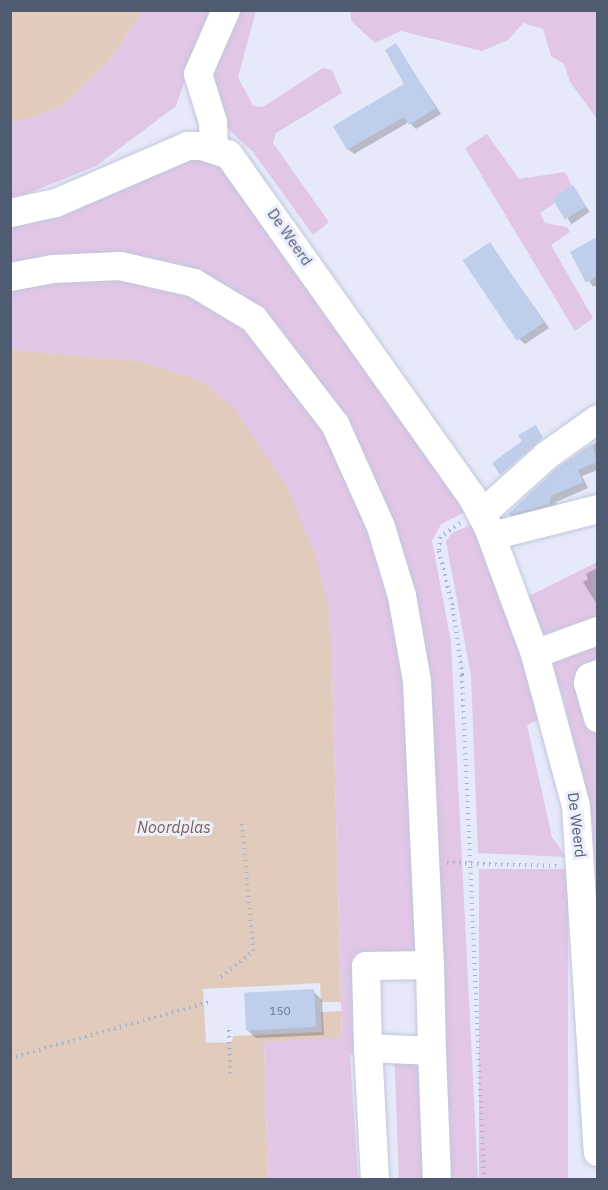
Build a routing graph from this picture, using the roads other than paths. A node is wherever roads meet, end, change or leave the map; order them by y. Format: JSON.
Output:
{"nodes":[{"id":1,"x":226,"y":10,"type":"edge"},
{"id":2,"x":214,"y":148,"type":"junction"},
{"id":3,"x":10,"y":213,"type":"edge"},
{"id":4,"x":10,"y":277,"type":"edge"},
{"id":5,"x":597,"y":419,"type":"edge"},
{"id":6,"x":597,"y":509,"type":"edge"},
{"id":7,"x":487,"y":524,"type":"junction"},
{"id":8,"x":597,"y":631,"type":"edge"},
{"id":9,"x":535,"y":654,"type":"junction"},
{"id":10,"x":597,"y":674,"type":"edge"},
{"id":11,"x":597,"y":719,"type":"edge"},
{"id":12,"x":587,"y":813,"type":"edge"},
{"id":13,"x":430,"y":965,"type":"junction"},
{"id":14,"x":592,"y":983,"type":"edge"},
{"id":15,"x":368,"y":1048,"type":"junction"},
{"id":16,"x":432,"y":1052,"type":"junction"},
{"id":17,"x":597,"y":1152,"type":"edge"},
{"id":18,"x":375,"y":1179,"type":"edge"},
{"id":19,"x":437,"y":1179,"type":"edge"}],
"edges":[{"from":1,"to":2,"type":"street"},
{"from":2,"to":3,"type":"street"},
{"from":2,"to":7,"type":"street","name":"De Weerd"},
{"from":4,"to":13,"type":"street"},
{"from":5,"to":7,"type":"street"},
{"from":6,"to":7,"type":"street"},
{"from":7,"to":9,"type":"street","name":"De Weerd"},
{"from":8,"to":9,"type":"street"},
{"from":9,"to":12,"type":"street","name":"De Weerd"},
{"from":10,"to":11,"type":"street"},
{"from":12,"to":14,"type":"street","name":"De Weerd"},
{"from":13,"to":15,"type":"street"},
{"from":13,"to":16,"type":"street"},
{"from":14,"to":17,"type":"street","name":"De Weerd"},
{"from":15,"to":16,"type":"street"},
{"from":15,"to":18,"type":"street"},
{"from":16,"to":19,"type":"street"}]}
